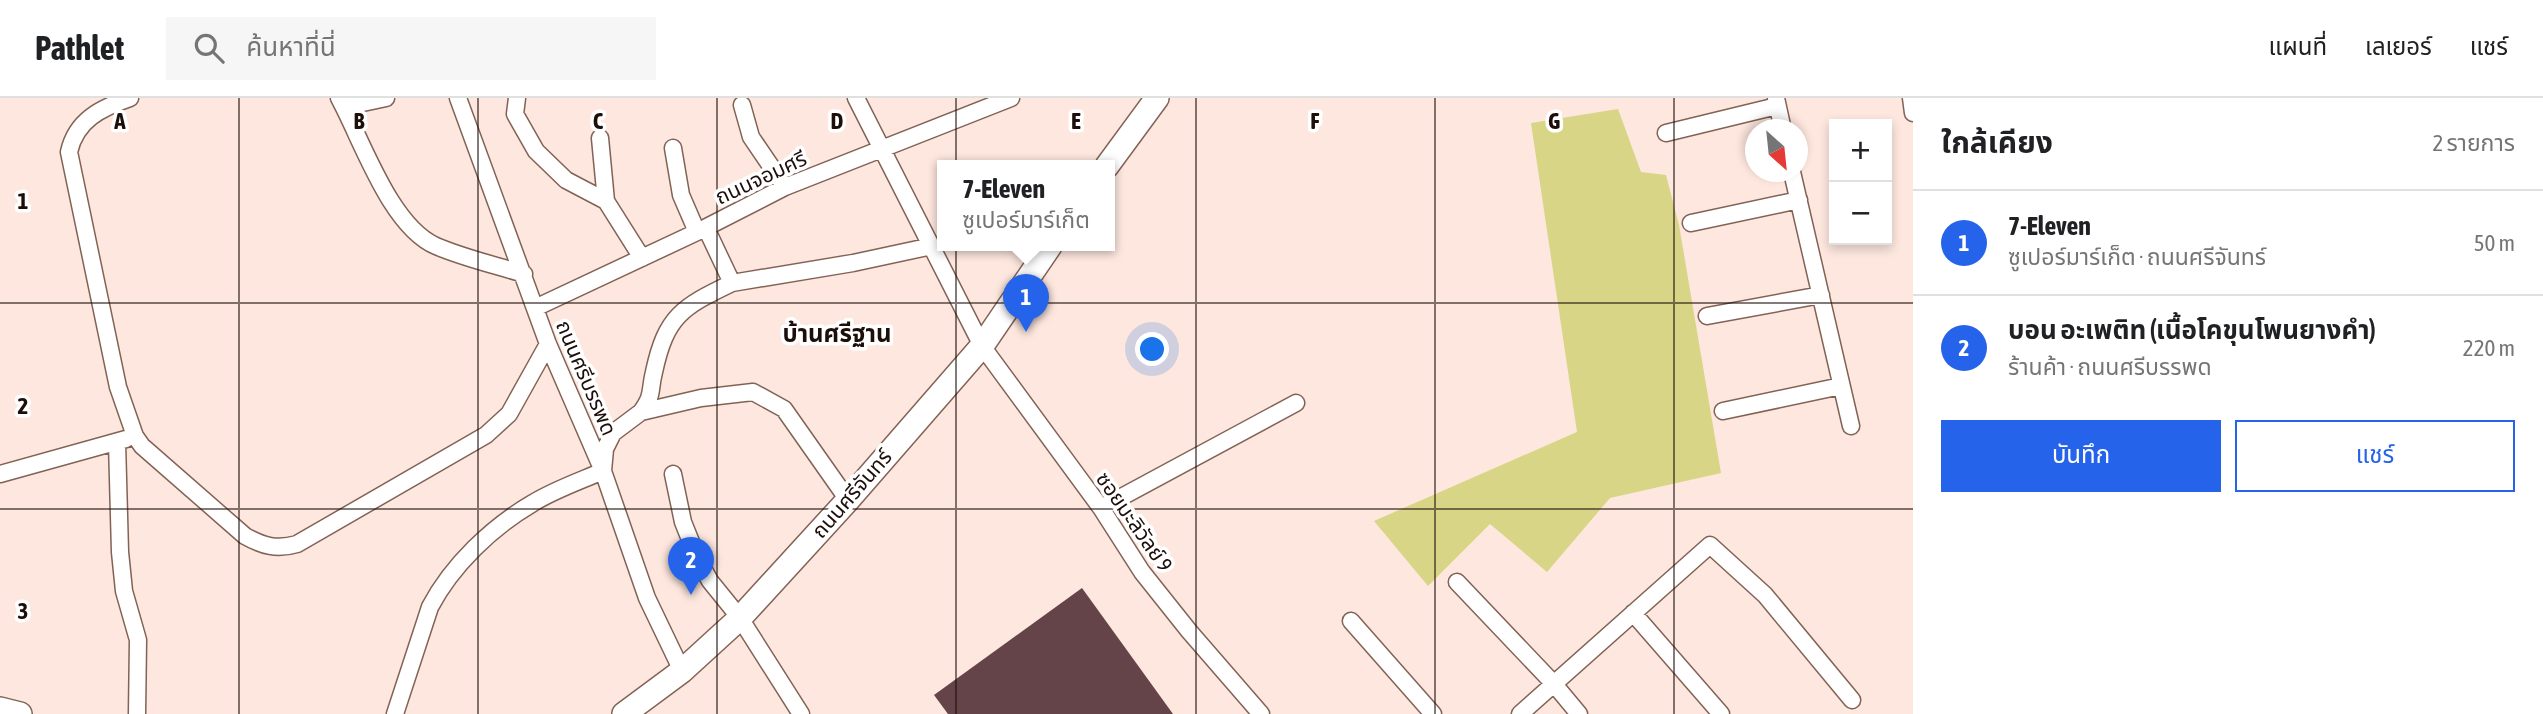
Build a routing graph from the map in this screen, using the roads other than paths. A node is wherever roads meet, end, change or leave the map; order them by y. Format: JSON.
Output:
{"nodes":[{"id":1,"x":130,"y":98,"type":"edge"},
{"id":2,"x":386,"y":98,"type":"edge"},
{"id":3,"x":458,"y":98,"type":"edge"},
{"id":4,"x":516,"y":98,"type":"edge"},
{"id":5,"x":856,"y":98,"type":"edge"},
{"id":6,"x":1011,"y":98,"type":"edge"},
{"id":7,"x":1157,"y":98,"type":"edge"},
{"id":8,"x":1911,"y":98,"type":"edge"},
{"id":9,"x":1776,"y":102,"type":"edge"},
{"id":10,"x":342,"y":103,"type":"edge"},
{"id":11,"x":742,"y":105,"type":"dead end"},
{"id":12,"x":1913,"y":113,"type":"edge"},
{"id":13,"x":1780,"y":119,"type":"edge"},
{"id":14,"x":1666,"y":133,"type":"dead end"},
{"id":15,"x":600,"y":138,"type":"dead end"},
{"id":16,"x":673,"y":148,"type":"dead end"},
{"id":17,"x":881,"y":148,"type":"junction"},
{"id":18,"x":1111,"y":160,"type":"edge"},
{"id":19,"x":1794,"y":182,"type":"edge"},
{"id":20,"x":785,"y":187,"type":"junction"},
{"id":21,"x":1799,"y":200,"type":"junction"},
{"id":22,"x":606,"y":201,"type":"junction"},
{"id":23,"x":1691,"y":223,"type":"dead end"},
{"id":24,"x":701,"y":230,"type":"junction"},
{"id":25,"x":932,"y":246,"type":"junction"},
{"id":26,"x":1047,"y":251,"type":"edge"},
{"id":27,"x":642,"y":258,"type":"junction"},
{"id":28,"x":524,"y":274,"type":"junction"},
{"id":29,"x":732,"y":283,"type":"junction"},
{"id":30,"x":1821,"y":295,"type":"junction"},
{"id":31,"x":535,"y":308,"type":"junction"},
{"id":32,"x":1707,"y":316,"type":"dead end"},
{"id":33,"x":548,"y":344,"type":"junction"},
{"id":34,"x":982,"y":346,"type":"junction"},
{"id":35,"x":1842,"y":386,"type":"junction"},
{"id":36,"x":1296,"y":403,"type":"dead end"},
{"id":37,"x":1723,"y":411,"type":"dead end"},
{"id":38,"x":640,"y":412,"type":"junction"},
{"id":39,"x":1851,"y":426,"type":"dead end"},
{"id":40,"x":135,"y":436,"type":"junction"},
{"id":41,"x":117,"y":442,"type":"junction"},
{"id":42,"x":603,"y":471,"type":"junction"},
{"id":43,"x":0,"y":474,"type":"edge"},
{"id":44,"x":673,"y":474,"type":"dead end"},
{"id":45,"x":848,"y":500,"type":"junction"},
{"id":46,"x":1101,"y":508,"type":"junction"},
{"id":47,"x":1457,"y":582,"type":"dead end"},
{"id":48,"x":1633,"y":613,"type":"junction"},
{"id":49,"x":740,"y":618,"type":"junction"},
{"id":50,"x":1351,"y":621,"type":"dead end"},
{"id":51,"x":682,"y":671,"type":"junction"},
{"id":52,"x":1554,"y":684,"type":"junction"},
{"id":53,"x":1852,"y":700,"type":"dead end"},
{"id":54,"x":0,"y":709,"type":"edge"},
{"id":55,"x":20,"y":714,"type":"edge"},
{"id":56,"x":137,"y":714,"type":"edge"},
{"id":57,"x":396,"y":714,"type":"edge"},
{"id":58,"x":624,"y":714,"type":"edge"},
{"id":59,"x":801,"y":714,"type":"edge"},
{"id":60,"x":1261,"y":714,"type":"edge"},
{"id":61,"x":1433,"y":714,"type":"edge"},
{"id":62,"x":1520,"y":714,"type":"edge"},
{"id":63,"x":1579,"y":714,"type":"edge"},
{"id":64,"x":1721,"y":714,"type":"edge"}],
"edges":[{"from":1,"to":40,"type":"street"},
{"from":2,"to":10,"type":"street"},
{"from":3,"to":28,"type":"street","name":"ถนนศรีบรรพด"},
{"from":4,"to":22,"type":"street"},
{"from":5,"to":17,"type":"street","name":"ซอยมะลิวัลย์ 9"},
{"from":6,"to":17,"type":"street","name":"ถนนจอมศรี"},
{"from":7,"to":18,"type":"main road"},
{"from":8,"to":12,"type":"street"},
{"from":9,"to":13,"type":"street"},
{"from":9,"to":14,"type":"street"},
{"from":10,"to":28,"type":"street"},
{"from":11,"to":20,"type":"street"},
{"from":15,"to":22,"type":"street"},
{"from":16,"to":24,"type":"street"},
{"from":17,"to":20,"type":"street","name":"ถนนจอมศรี"},
{"from":17,"to":25,"type":"street","name":"ซอยมะลิวัลย์ 9"},
{"from":19,"to":21,"type":"street"},
{"from":20,"to":24,"type":"street","name":"ถนนจอมศรี"},
{"from":21,"to":23,"type":"street"},
{"from":21,"to":30,"type":"street"},
{"from":22,"to":27,"type":"street"},
{"from":24,"to":27,"type":"street","name":"ถนนจอมศรี"},
{"from":24,"to":29,"type":"street"},
{"from":25,"to":29,"type":"street"},
{"from":25,"to":34,"type":"street","name":"ซอยมะลิวัลย์ 9"},
{"from":26,"to":34,"type":"main road","name":"ถนนศรีจันทร์"},
{"from":27,"to":31,"type":"street","name":"ถนนจอมศรี"},
{"from":28,"to":31,"type":"street","name":"ถนนศรีบรรพด"},
{"from":29,"to":38,"type":"street"},
{"from":30,"to":32,"type":"street"},
{"from":30,"to":35,"type":"street"},
{"from":31,"to":33,"type":"street","name":"ถนนศรีบรรพด"},
{"from":33,"to":40,"type":"street"},
{"from":33,"to":42,"type":"street","name":"ถนนศรีบรรพด"},
{"from":34,"to":45,"type":"main road","name":"ถนนศรีจันทร์"},
{"from":34,"to":46,"type":"street","name":"ซอยมะลิวัลย์ 9"},
{"from":35,"to":37,"type":"street"},
{"from":35,"to":39,"type":"street"},
{"from":36,"to":46,"type":"street"},
{"from":38,"to":42,"type":"street"},
{"from":38,"to":45,"type":"street"},
{"from":40,"to":41,"type":"street"},
{"from":41,"to":43,"type":"street"},
{"from":41,"to":56,"type":"street"},
{"from":42,"to":51,"type":"street","name":"ถนนศรีบรรพด"},
{"from":42,"to":57,"type":"street"},
{"from":44,"to":49,"type":"street"},
{"from":45,"to":49,"type":"main road","name":"ถนนศรีจันทร์"},
{"from":46,"to":60,"type":"street","name":"ซอยมะลิวัลย์ 9"},
{"from":47,"to":52,"type":"street"},
{"from":48,"to":52,"type":"street"},
{"from":48,"to":53,"type":"street"},
{"from":48,"to":64,"type":"street"},
{"from":49,"to":51,"type":"main road","name":"ถนนศรีจันทร์"},
{"from":49,"to":59,"type":"street"},
{"from":50,"to":61,"type":"street"},
{"from":51,"to":58,"type":"main road","name":"ถนนศรีจันทร์"},
{"from":52,"to":62,"type":"street"},
{"from":52,"to":63,"type":"street"},
{"from":54,"to":55,"type":"main road"}]}
